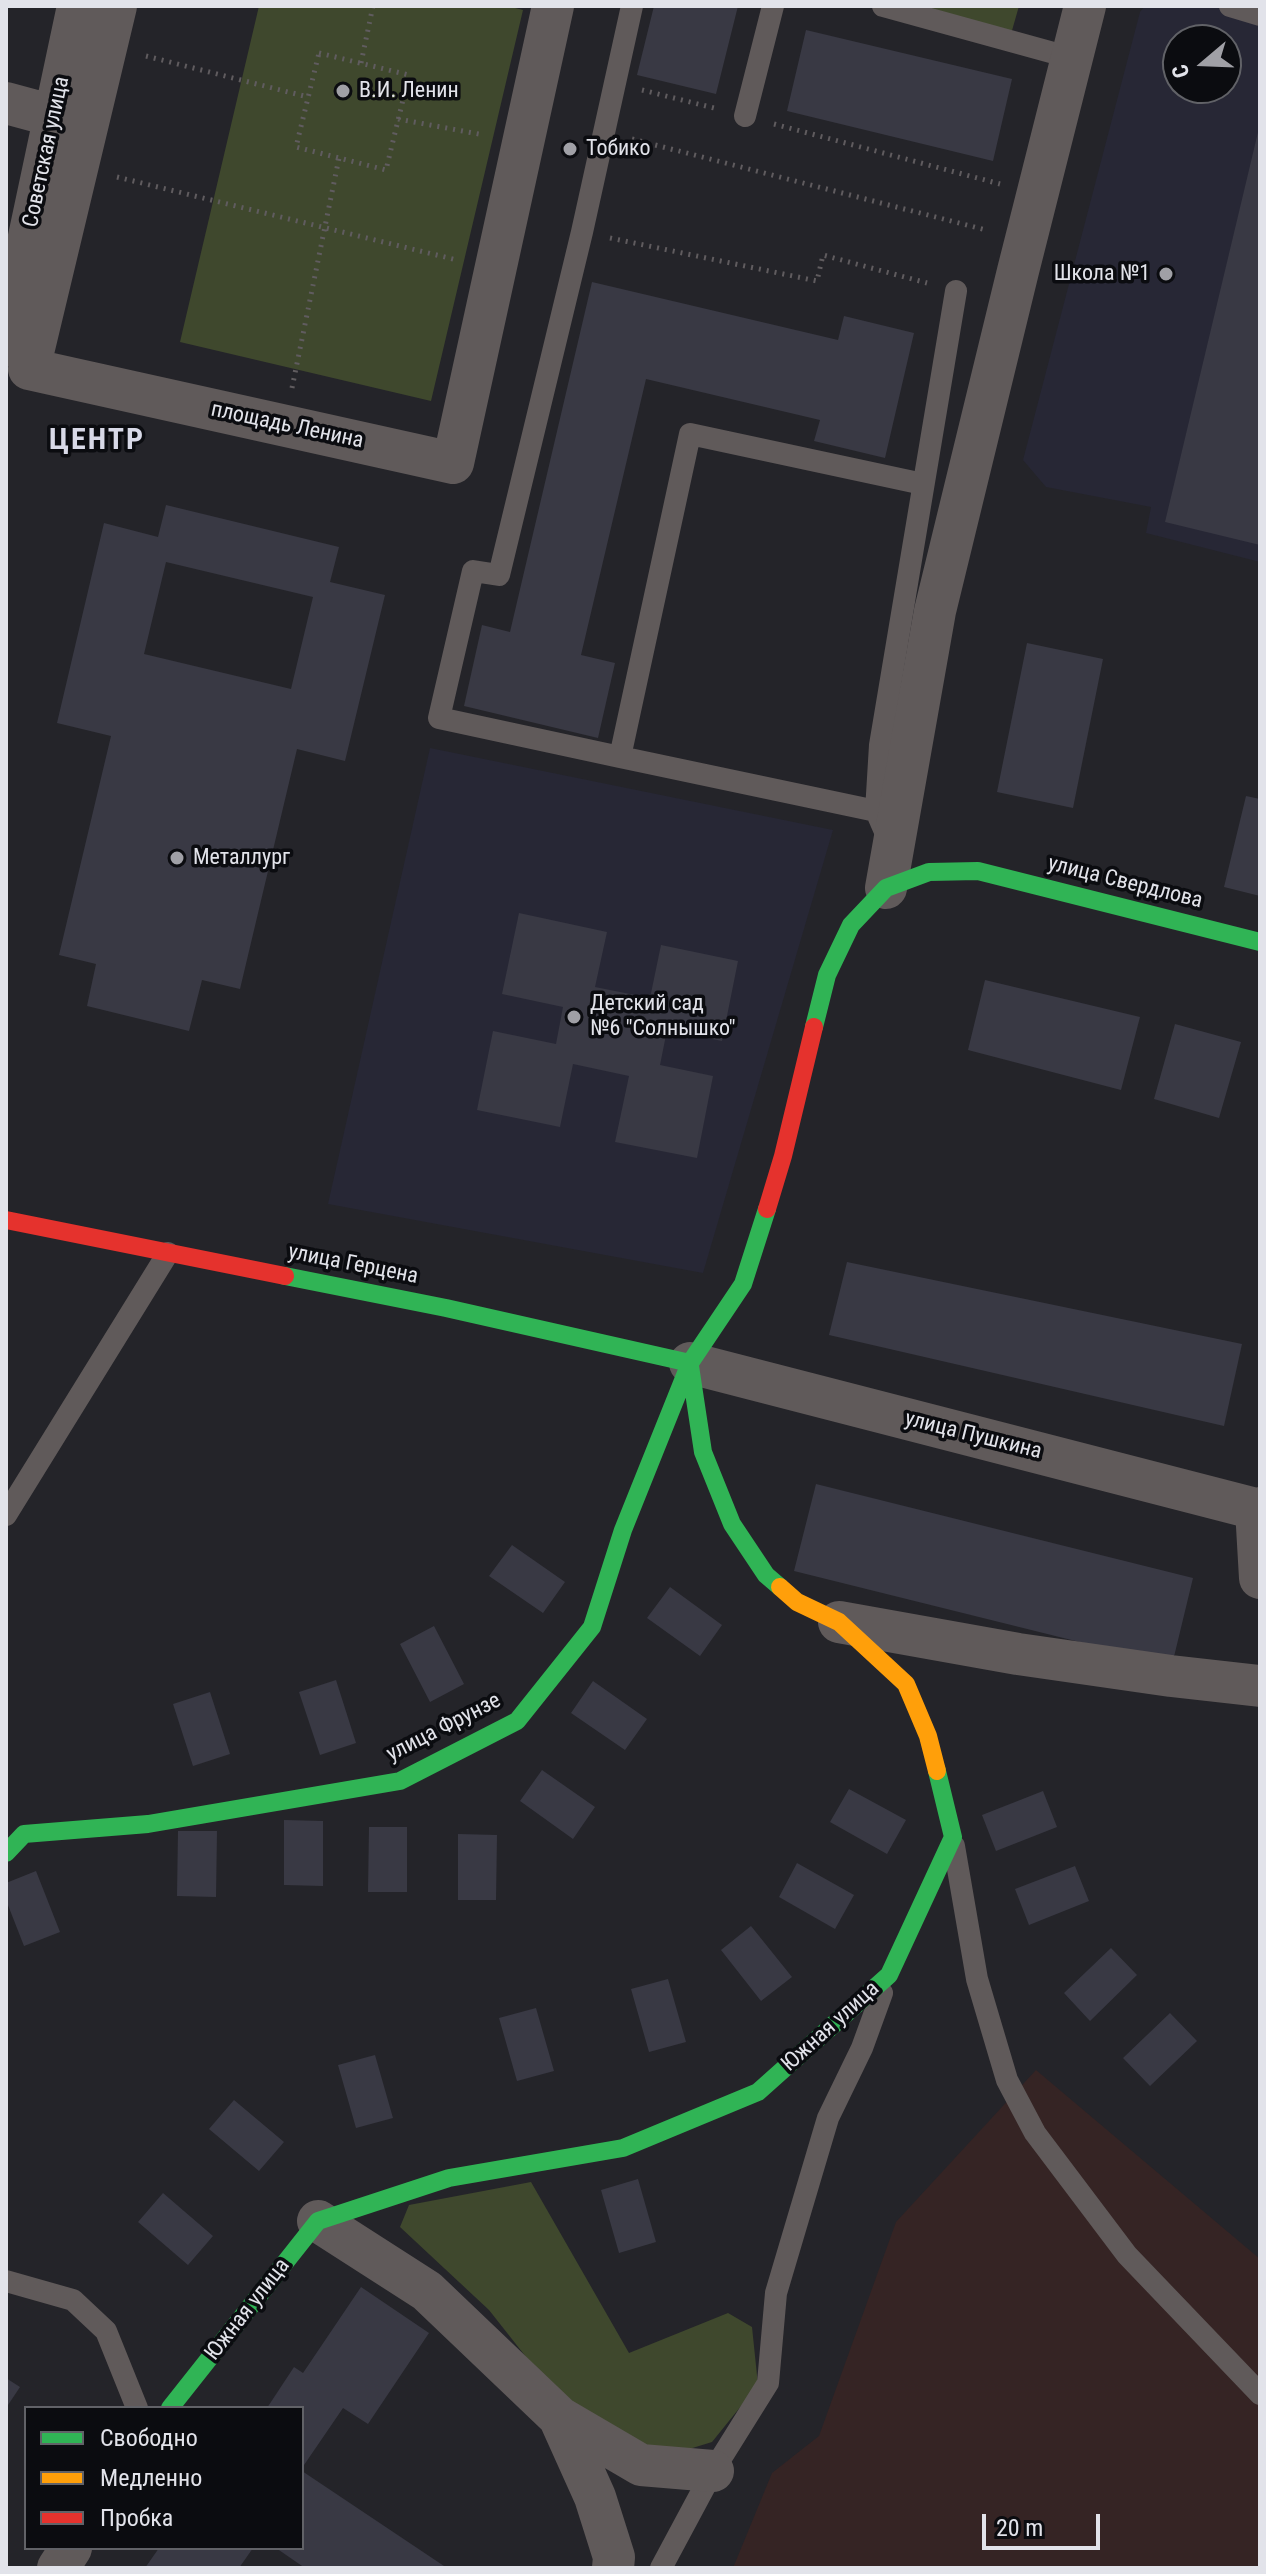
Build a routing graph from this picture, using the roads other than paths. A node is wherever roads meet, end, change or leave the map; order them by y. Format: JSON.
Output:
{"nodes":[{"id":1,"x":78,"y":6,"type":"edge"},
{"id":2,"x":116,"y":6,"type":"edge"},
{"id":3,"x":553,"y":6,"type":"edge"},
{"id":4,"x":632,"y":6,"type":"edge"},
{"id":5,"x":773,"y":6,"type":"edge"},
{"id":6,"x":883,"y":6,"type":"edge"},
{"id":7,"x":1085,"y":6,"type":"edge"},
{"id":8,"x":1230,"y":6,"type":"edge"},
{"id":9,"x":1260,"y":15,"type":"edge"},
{"id":10,"x":1072,"y":58,"type":"junction"},
{"id":11,"x":6,"y":103,"type":"edge"},
{"id":12,"x":54,"y":116,"type":"junction"},
{"id":13,"x":745,"y":116,"type":"road end"},
{"id":14,"x":956,"y":291,"type":"road end"},
{"id":15,"x":6,"y":345,"type":"edge"},
{"id":16,"x":923,"y":484,"type":"junction"},
{"id":17,"x":620,"y":757,"type":"junction"},
{"id":18,"x":876,"y":811,"type":"junction"},
{"id":19,"x":890,"y":869,"type":"junction"},
{"id":20,"x":1260,"y":942,"type":"edge"},
{"id":21,"x":6,"y":1220,"type":"edge"},
{"id":22,"x":168,"y":1253,"type":"junction"},
{"id":23,"x":690,"y":1363,"type":"junction"},
{"id":24,"x":1258,"y":1508,"type":"edge"},
{"id":25,"x":6,"y":1515,"type":"edge"},
{"id":26,"x":1260,"y":1578,"type":"edge"},
{"id":27,"x":839,"y":1622,"type":"junction"},
{"id":28,"x":1260,"y":1686,"type":"edge"},
{"id":29,"x":953,"y":1837,"type":"junction"},
{"id":30,"x":6,"y":1853,"type":"edge"},
{"id":31,"x":889,"y":1975,"type":"junction"},
{"id":32,"x":318,"y":2221,"type":"junction"},
{"id":33,"x":6,"y":2281,"type":"edge"},
{"id":34,"x":1260,"y":2394,"type":"edge"},
{"id":35,"x":136,"y":2406,"type":"edge"},
{"id":36,"x":172,"y":2406,"type":"edge"},
{"id":37,"x":559,"y":2417,"type":"junction"},
{"id":38,"x":713,"y":2471,"type":"junction"},
{"id":39,"x":70,"y":2550,"type":"edge"},
{"id":40,"x":58,"y":2568,"type":"edge"},
{"id":41,"x":613,"y":2568,"type":"edge"},
{"id":42,"x":661,"y":2568,"type":"edge"}],
"edges":[{"from":1,"to":12,"type":"street","name":"Советская улица"},
{"from":2,"to":3,"type":"street","name":"площадь Ленина"},
{"from":4,"to":17,"type":"lane"},
{"from":5,"to":13,"type":"lane"},
{"from":6,"to":10,"type":"lane"},
{"from":7,"to":10,"type":"street"},
{"from":8,"to":9,"type":"lane"},
{"from":10,"to":19,"type":"street"},
{"from":11,"to":12,"type":"street"},
{"from":12,"to":15,"type":"street","name":"Советская улица"},
{"from":14,"to":16,"type":"lane"},
{"from":16,"to":17,"type":"lane"},
{"from":16,"to":18,"type":"lane"},
{"from":17,"to":18,"type":"lane"},
{"from":18,"to":19,"type":"lane"},
{"from":19,"to":20,"type":"street","name":"улица Свердлова"},
{"from":19,"to":23,"type":"street","name":"улица Фрунзе"},
{"from":21,"to":22,"type":"street","name":"улица Герцена"},
{"from":22,"to":23,"type":"street","name":"улица Герцена"},
{"from":22,"to":25,"type":"lane"},
{"from":23,"to":24,"type":"street","name":"улица Пушкина"},
{"from":23,"to":27,"type":"street"},
{"from":23,"to":30,"type":"street","name":"улица Фрунзе"},
{"from":24,"to":26,"type":"street","name":"улица Пушкина"},
{"from":27,"to":28,"type":"street"},
{"from":27,"to":29,"type":"street"},
{"from":29,"to":31,"type":"street","name":"Южная улица"},
{"from":29,"to":34,"type":"lane"},
{"from":31,"to":32,"type":"street","name":"Южная улица"},
{"from":31,"to":38,"type":"lane"},
{"from":32,"to":36,"type":"street","name":"Южная улица"},
{"from":32,"to":37,"type":"street"},
{"from":33,"to":35,"type":"lane"},
{"from":37,"to":38,"type":"street"},
{"from":37,"to":41,"type":"street"},
{"from":38,"to":42,"type":"lane"},
{"from":39,"to":40,"type":"street"}]}
